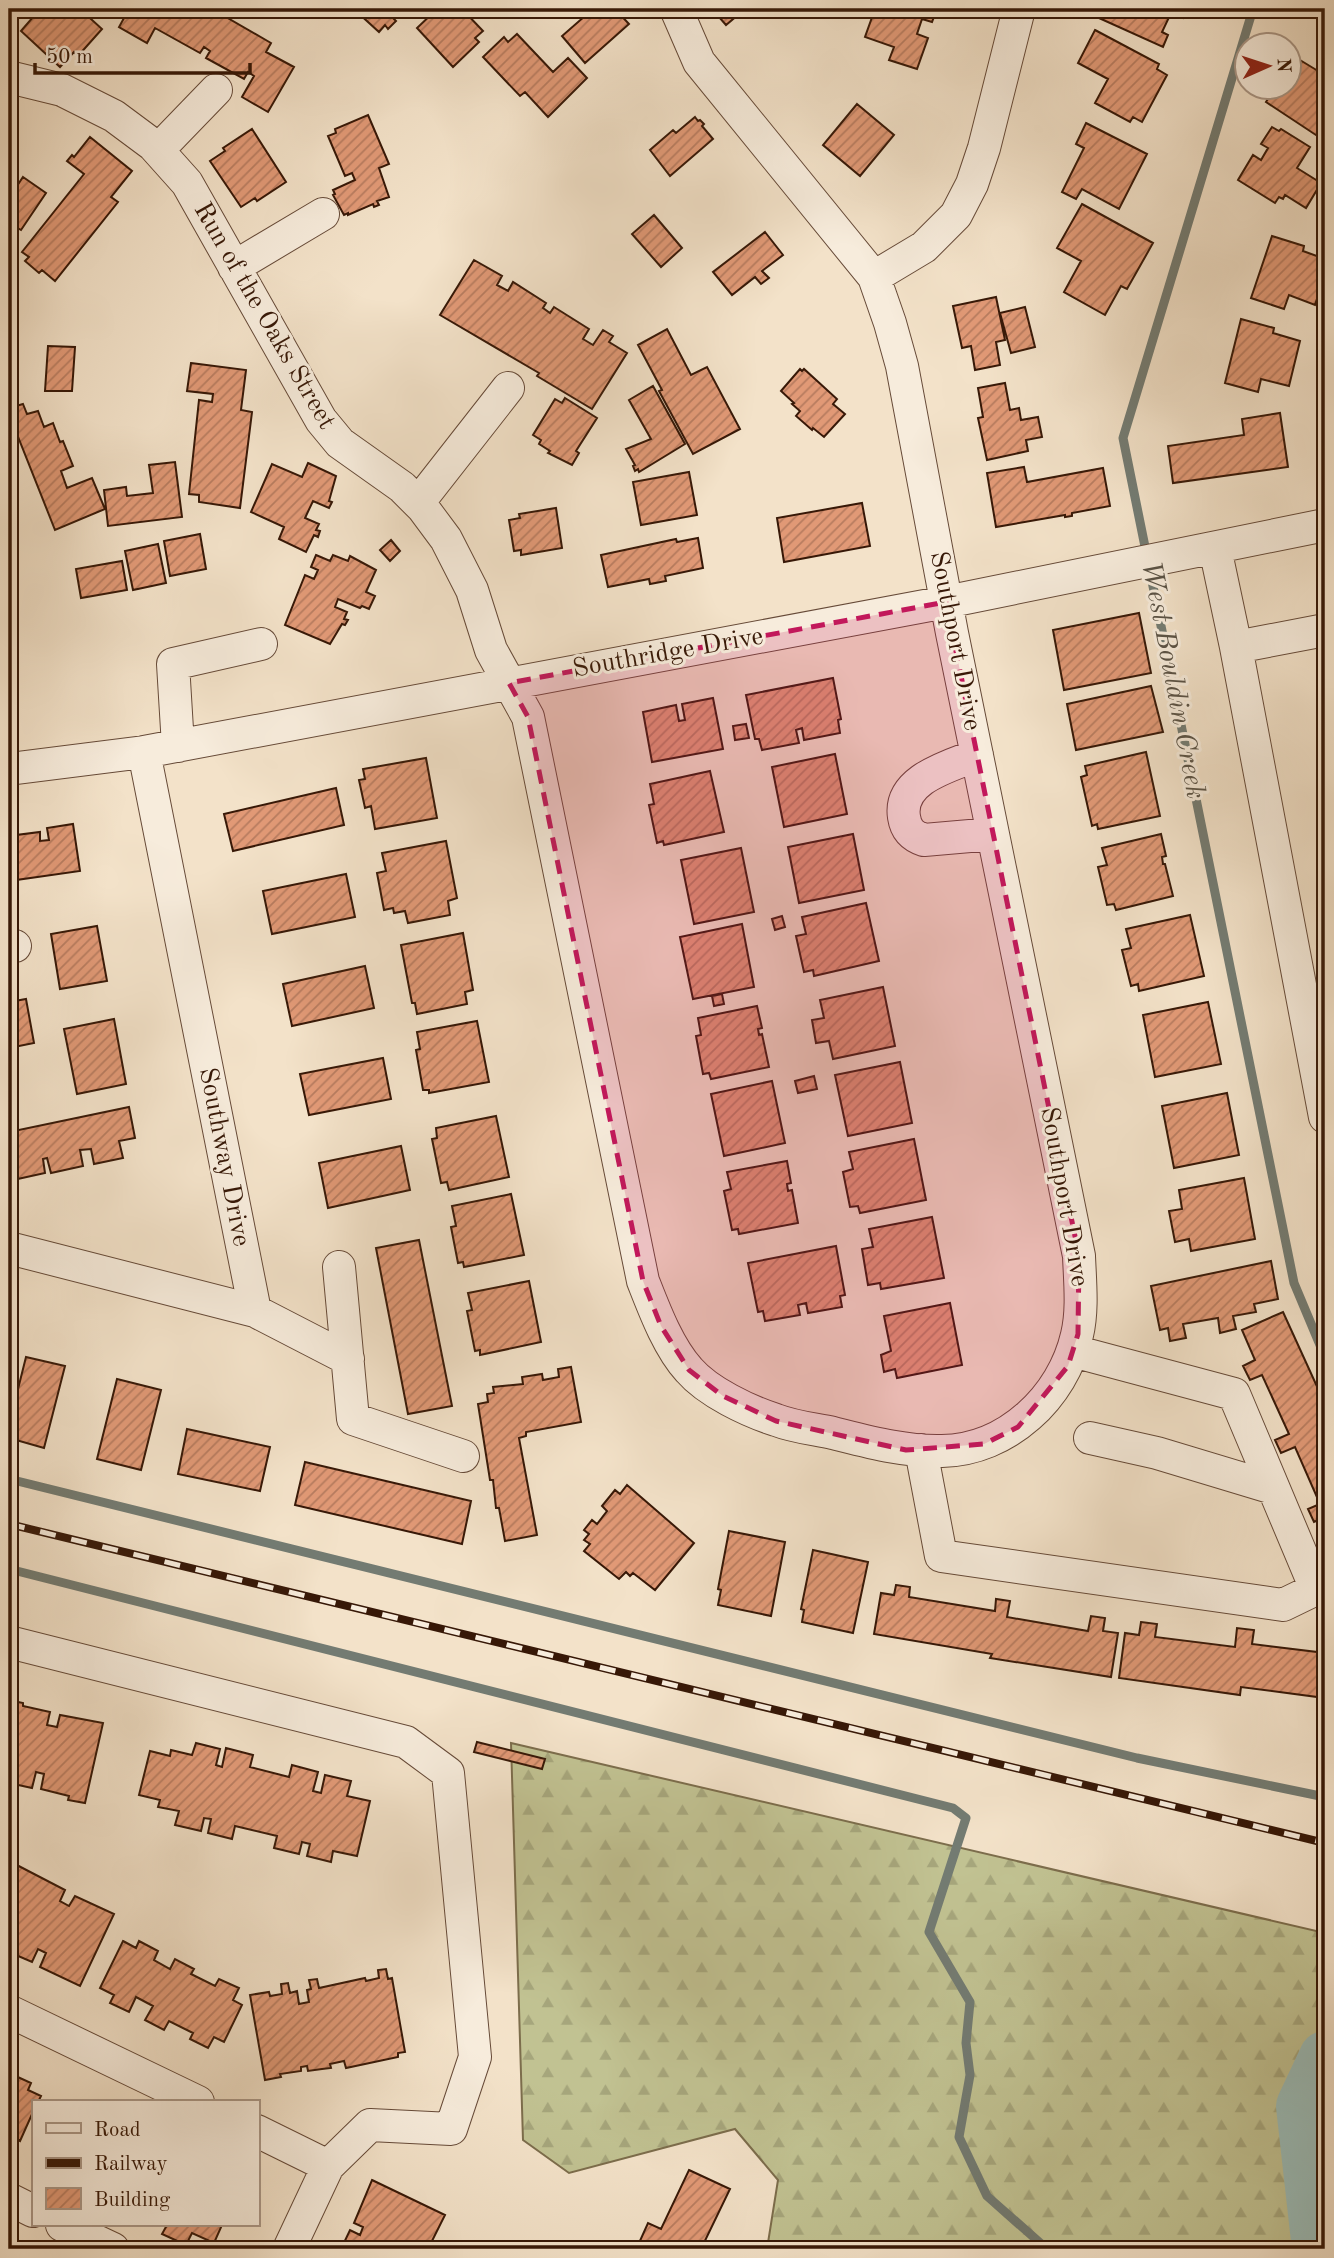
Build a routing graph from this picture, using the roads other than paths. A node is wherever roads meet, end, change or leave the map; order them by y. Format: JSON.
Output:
{"nodes":[{"id":1,"x":676,"y":9,"type":"edge"},
{"id":2,"x":1019,"y":9,"type":"edge"},
{"id":3,"x":9,"y":77,"type":"edge"},
{"id":4,"x":216,"y":90,"type":"dead end"},
{"id":5,"x":158,"y":150,"type":"junction"},
{"id":6,"x":323,"y":214,"type":"dead end"},
{"id":7,"x":234,"y":267,"type":"junction"},
{"id":8,"x":874,"y":277,"type":"junction"},
{"id":9,"x":508,"y":388,"type":"dead end"},
{"id":10,"x":418,"y":503,"type":"junction"},
{"id":11,"x":1325,"y":525,"type":"edge"},
{"id":12,"x":1214,"y":548,"type":"junction"},
{"id":13,"x":946,"y":602,"type":"junction"},
{"id":14,"x":1325,"y":630,"type":"edge"},
{"id":15,"x":261,"y":644,"type":"dead end"},
{"id":16,"x":1236,"y":647,"type":"junction"},
{"id":17,"x":509,"y":682,"type":"junction"},
{"id":18,"x":178,"y":746,"type":"junction"},
{"id":19,"x":144,"y":752,"type":"junction"},
{"id":20,"x":977,"y":755,"type":"junction"},
{"id":21,"x":9,"y":769,"type":"edge"},
{"id":22,"x":993,"y":834,"type":"junction"},
{"id":23,"x":1324,"y":1109,"type":"edge"},
{"id":24,"x":9,"y":1248,"type":"edge"},
{"id":25,"x":339,"y":1267,"type":"dead end"},
{"id":26,"x":255,"y":1311,"type":"junction"},
{"id":27,"x":1073,"y":1351,"type":"junction"},
{"id":28,"x":348,"y":1359,"type":"junction"},
{"id":29,"x":1090,"y":1438,"type":"dead end"},
{"id":30,"x":921,"y":1450,"type":"junction"},
{"id":31,"x":463,"y":1456,"type":"dead end"},
{"id":32,"x":1273,"y":1488,"type":"junction"},
{"id":33,"x":9,"y":1642,"type":"edge"},
{"id":34,"x":9,"y":2011,"type":"edge"},
{"id":35,"x":194,"y":2100,"type":"edge"},
{"id":36,"x":259,"y":2132,"type":"edge"},
{"id":37,"x":328,"y":2166,"type":"junction"},
{"id":38,"x":9,"y":2199,"type":"edge"},
{"id":39,"x":32,"y":2210,"type":"edge"},
{"id":40,"x":64,"y":2226,"type":"edge"},
{"id":41,"x":113,"y":2249,"type":"edge"},
{"id":42,"x":289,"y":2249,"type":"edge"}],
"edges":[{"from":1,"to":8,"type":"street","name":"Southport Drive"},
{"from":2,"to":8,"type":"street"},
{"from":3,"to":5,"type":"street","name":"Run of the Oaks Street"},
{"from":4,"to":5,"type":"street"},
{"from":5,"to":7,"type":"street","name":"Run of the Oaks Street"},
{"from":6,"to":7,"type":"street"},
{"from":7,"to":10,"type":"street","name":"Run of the Oaks Street"},
{"from":8,"to":13,"type":"street","name":"Southport Drive"},
{"from":9,"to":10,"type":"street"},
{"from":10,"to":17,"type":"street","name":"Run of the Oaks Street"},
{"from":11,"to":12,"type":"street","name":"Southridge Drive"},
{"from":12,"to":13,"type":"street","name":"Southridge Drive"},
{"from":12,"to":16,"type":"street"},
{"from":13,"to":17,"type":"street","name":"Southridge Drive"},
{"from":13,"to":20,"type":"street","name":"Southport Drive"},
{"from":14,"to":16,"type":"street"},
{"from":15,"to":18,"type":"street"},
{"from":16,"to":23,"type":"street"},
{"from":17,"to":18,"type":"street","name":"Southridge Drive"},
{"from":17,"to":30,"type":"street","name":"Southport Drive"},
{"from":18,"to":19,"type":"street","name":"Southridge Drive"},
{"from":19,"to":21,"type":"street","name":"Southridge Drive"},
{"from":19,"to":26,"type":"street","name":"Southway Drive"},
{"from":20,"to":22,"type":"street","name":"Southport Drive"},
{"from":20,"to":22,"type":"street"},
{"from":22,"to":27,"type":"street","name":"Southport Drive"},
{"from":24,"to":26,"type":"street"},
{"from":25,"to":28,"type":"street"},
{"from":26,"to":28,"type":"street"},
{"from":27,"to":30,"type":"street","name":"Southport Drive"},
{"from":27,"to":32,"type":"street"},
{"from":28,"to":31,"type":"street"},
{"from":29,"to":32,"type":"street"},
{"from":30,"to":32,"type":"street"},
{"from":33,"to":37,"type":"street"},
{"from":34,"to":35,"type":"street"},
{"from":36,"to":37,"type":"street"},
{"from":37,"to":42,"type":"street"},
{"from":38,"to":39,"type":"street"},
{"from":40,"to":41,"type":"street"}]}
